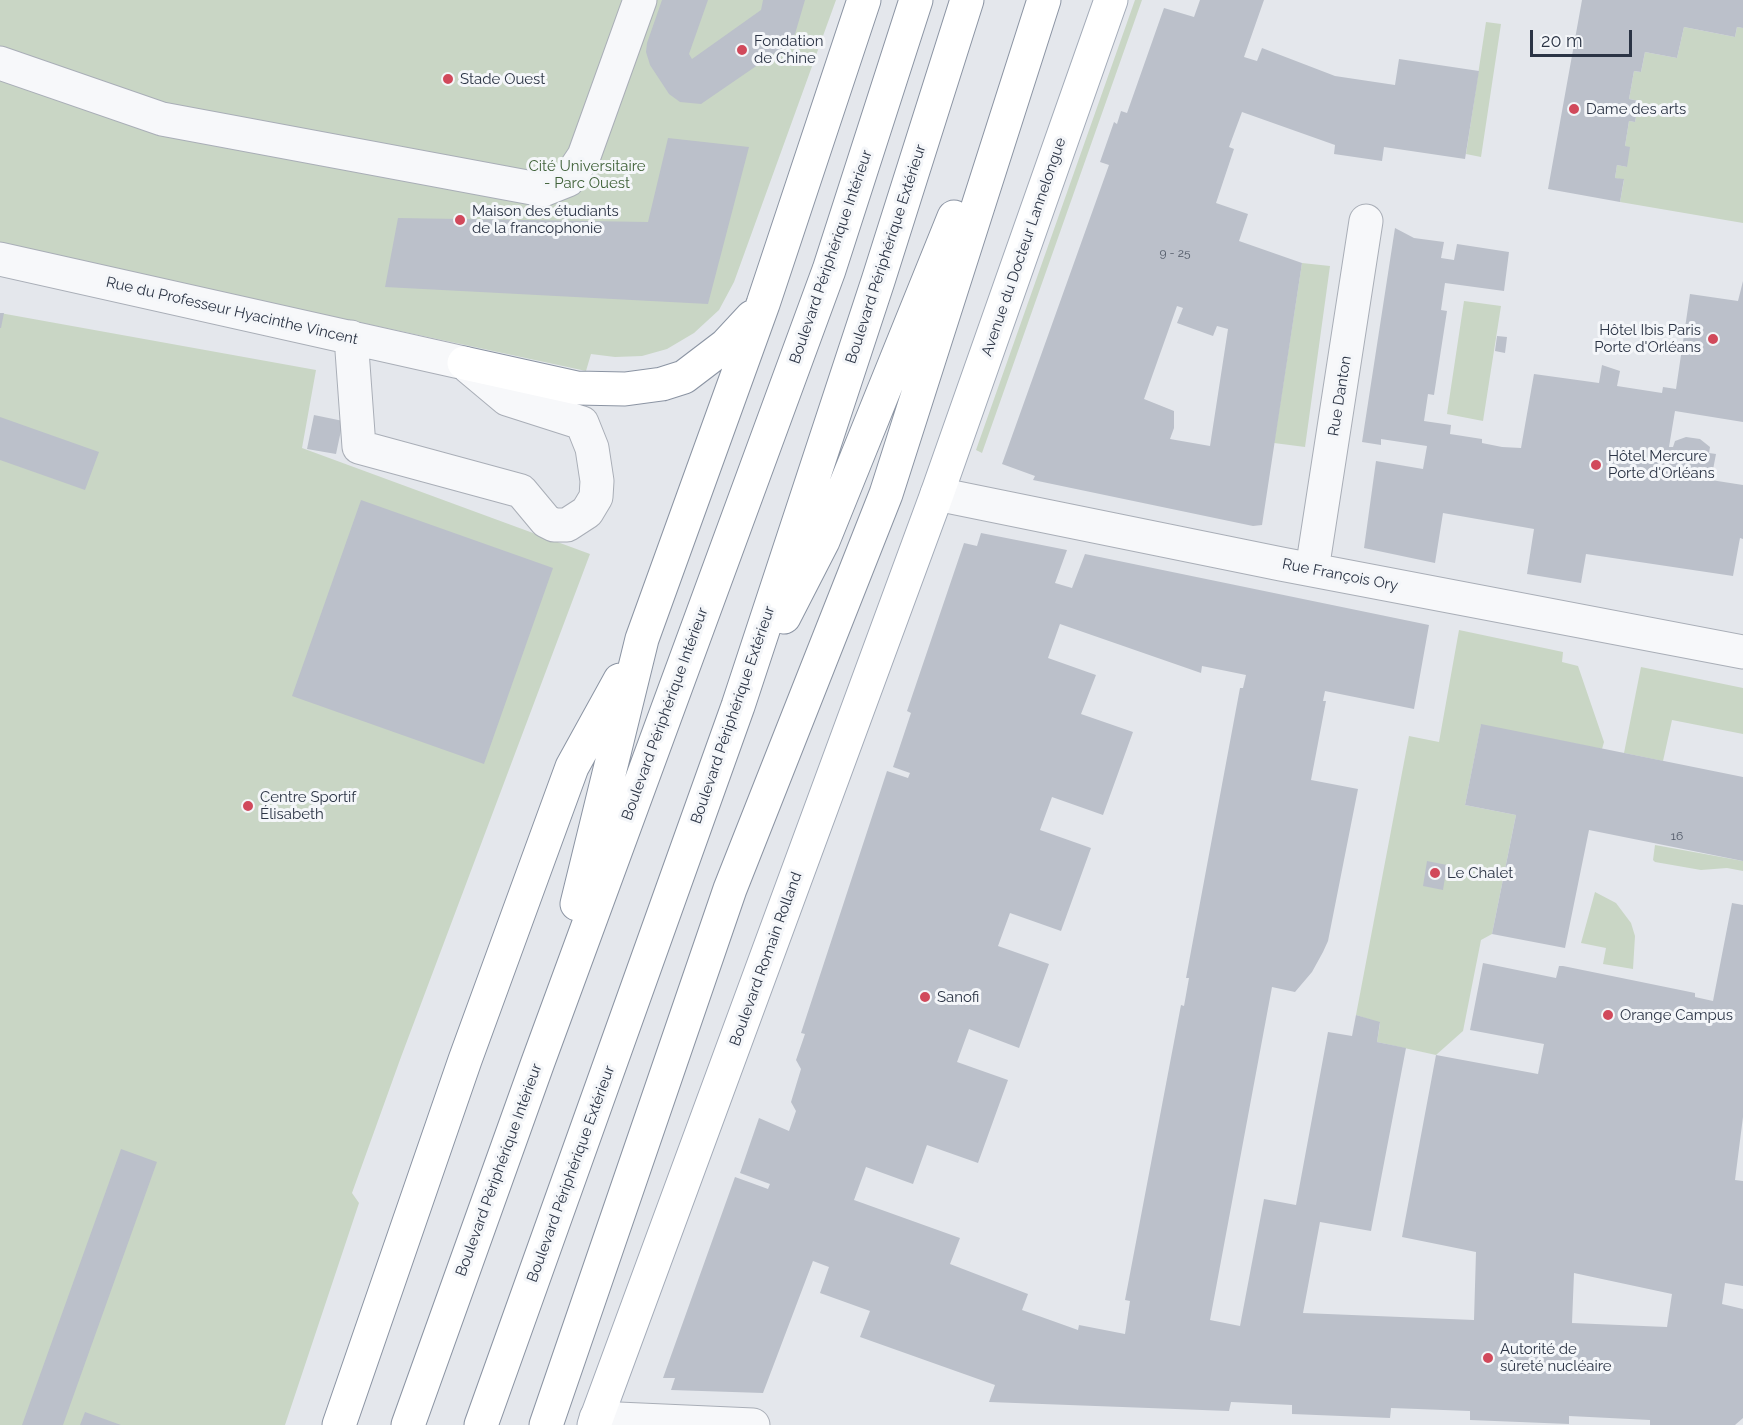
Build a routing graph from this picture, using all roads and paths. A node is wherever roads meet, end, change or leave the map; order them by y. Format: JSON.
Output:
{"nodes":[{"id":1,"x":640,"y":0,"type":"edge"},
{"id":2,"x":864,"y":0,"type":"edge"},
{"id":3,"x":916,"y":0,"type":"edge"},
{"id":4,"x":967,"y":0,"type":"edge"},
{"id":5,"x":1043,"y":0,"type":"edge"},
{"id":6,"x":1111,"y":0,"type":"edge"},
{"id":7,"x":0,"y":63,"type":"edge"},
{"id":8,"x":1366,"y":221,"type":"dead end"},
{"id":9,"x":0,"y":259,"type":"edge"},
{"id":10,"x":763,"y":304,"type":"junction"},
{"id":11,"x":351,"y":337,"type":"junction"},
{"id":12,"x":464,"y":363,"type":"junction"},
{"id":13,"x":937,"y":494,"type":"junction"},
{"id":14,"x":1312,"y":570,"type":"junction"},
{"id":15,"x":642,"y":639,"type":"junction"},
{"id":16,"x":1743,"y":652,"type":"edge"},
{"id":17,"x":738,"y":706,"type":"junction"},
{"id":18,"x":538,"y":1062,"type":"junction"},
{"id":19,"x":595,"y":1422,"type":"edge"},
{"id":20,"x":339,"y":1425,"type":"edge"},
{"id":21,"x":408,"y":1425,"type":"edge"},
{"id":22,"x":481,"y":1425,"type":"edge"},
{"id":23,"x":546,"y":1425,"type":"edge"},
{"id":24,"x":747,"y":1425,"type":"edge"},
{"id":25,"x":753,"y":1425,"type":"edge"}],
"edges":[{"from":1,"to":7,"type":"street"},
{"from":2,"to":10,"type":"main road"},
{"from":3,"to":18,"type":"main road","name":"Boulevard Périphérique Intérieur"},
{"from":4,"to":17,"type":"main road","name":"Boulevard Périphérique Extérieur"},
{"from":5,"to":17,"type":"main road"},
{"from":5,"to":23,"type":"main road"},
{"from":6,"to":13,"type":"main road","name":"Avenue du Docteur Lannelongue"},
{"from":8,"to":14,"type":"street","name":"Rue Danton"},
{"from":9,"to":11,"type":"street","name":"Rue du Professeur Hyacinthe Vincent"},
{"from":10,"to":12,"type":"main road"},
{"from":10,"to":15,"type":"main road"},
{"from":11,"to":12,"type":"street","name":"Rue du Professeur Hyacinthe Vincent"},
{"from":11,"to":12,"type":"street"},
{"from":13,"to":14,"type":"street","name":"Rue François Ory"},
{"from":13,"to":19,"type":"main road","name":"Boulevard Romain Rolland"},
{"from":14,"to":16,"type":"street","name":"Rue François Ory"},
{"from":15,"to":18,"type":"main road"},
{"from":15,"to":20,"type":"main road"},
{"from":17,"to":22,"type":"main road","name":"Boulevard Périphérique Extérieur"},
{"from":18,"to":21,"type":"main road","name":"Boulevard Périphérique Intérieur"},
{"from":19,"to":24,"type":"street"},
{"from":24,"to":25,"type":"street"}]}
